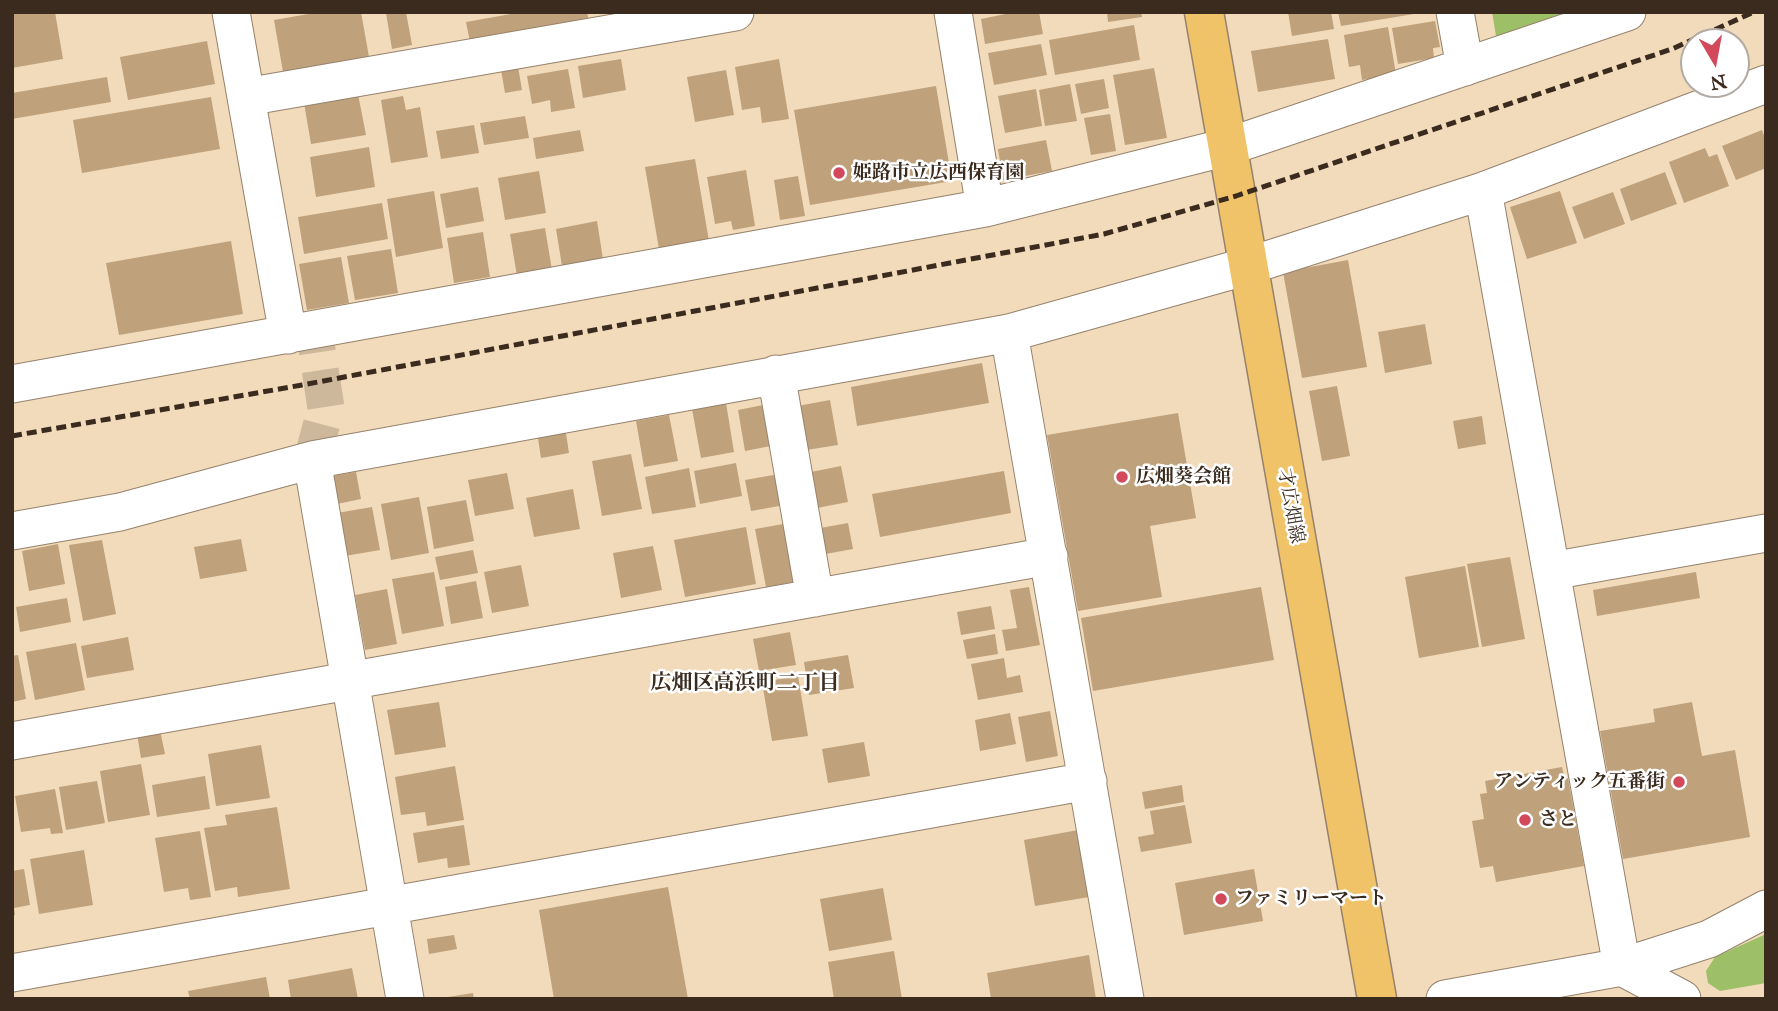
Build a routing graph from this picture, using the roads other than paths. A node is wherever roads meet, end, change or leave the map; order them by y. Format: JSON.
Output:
{"nodes":[{"id":1,"x":231,"y":12,"type":"edge"},
{"id":2,"x":736,"y":12,"type":"edge"},
{"id":3,"x":953,"y":12,"type":"edge"},
{"id":4,"x":1203,"y":12,"type":"edge"},
{"id":5,"x":1455,"y":12,"type":"edge"},
{"id":6,"x":1627,"y":12,"type":"edge"},
{"id":7,"x":610,"y":23,"type":"edge"},
{"id":8,"x":1465,"y":67,"type":"junction"},
{"id":9,"x":1766,"y":84,"type":"edge"},
{"id":10,"x":246,"y":97,"type":"junction"},
{"id":11,"x":1227,"y":148,"type":"junction"},
{"id":12,"x":1483,"y":191,"type":"junction"},
{"id":13,"x":985,"y":208,"type":"junction"},
{"id":14,"x":1248,"y":266,"type":"junction"},
{"id":15,"x":1009,"y":333,"type":"junction"},
{"id":16,"x":288,"y":335,"type":"junction"},
{"id":17,"x":776,"y":374,"type":"junction"},
{"id":18,"x":12,"y":384,"type":"edge"},
{"id":19,"x":312,"y":460,"type":"junction"},
{"id":20,"x":12,"y":531,"type":"edge"},
{"id":21,"x":1766,"y":533,"type":"edge"},
{"id":22,"x":1049,"y":556,"type":"junction"},
{"id":23,"x":1551,"y":571,"type":"junction"},
{"id":24,"x":815,"y":598,"type":"junction"},
{"id":25,"x":349,"y":681,"type":"junction"},
{"id":26,"x":12,"y":741,"type":"edge"},
{"id":27,"x":1088,"y":781,"type":"junction"},
{"id":28,"x":390,"y":906,"type":"junction"},
{"id":29,"x":1766,"y":909,"type":"edge"},
{"id":30,"x":1622,"y":967,"type":"junction"},
{"id":31,"x":12,"y":973,"type":"edge"},
{"id":32,"x":405,"y":999,"type":"edge"},
{"id":33,"x":1125,"y":999,"type":"edge"},
{"id":34,"x":1377,"y":999,"type":"edge"},
{"id":35,"x":1445,"y":999,"type":"edge"},
{"id":36,"x":1682,"y":999,"type":"edge"}],
"edges":[{"from":1,"to":10,"type":"street"},
{"from":2,"to":7,"type":"street"},
{"from":3,"to":13,"type":"street"},
{"from":4,"to":11,"type":"main road","name":"才広畑線"},
{"from":5,"to":8,"type":"street"},
{"from":6,"to":8,"type":"street"},
{"from":7,"to":10,"type":"street"},
{"from":8,"to":11,"type":"street"},
{"from":9,"to":12,"type":"street"},
{"from":10,"to":16,"type":"street"},
{"from":11,"to":13,"type":"street"},
{"from":11,"to":14,"type":"main road","name":"才広畑線"},
{"from":12,"to":14,"type":"street"},
{"from":12,"to":23,"type":"street"},
{"from":13,"to":16,"type":"street"},
{"from":14,"to":15,"type":"street"},
{"from":14,"to":34,"type":"main road","name":"才広畑線"},
{"from":15,"to":17,"type":"street"},
{"from":15,"to":22,"type":"street"},
{"from":16,"to":18,"type":"street"},
{"from":17,"to":19,"type":"street"},
{"from":17,"to":24,"type":"street"},
{"from":19,"to":20,"type":"street"},
{"from":19,"to":25,"type":"street"},
{"from":21,"to":23,"type":"street"},
{"from":22,"to":24,"type":"street"},
{"from":22,"to":27,"type":"street"},
{"from":23,"to":30,"type":"street"},
{"from":24,"to":25,"type":"street"},
{"from":25,"to":26,"type":"street"},
{"from":25,"to":28,"type":"street"},
{"from":27,"to":28,"type":"street"},
{"from":27,"to":33,"type":"street"},
{"from":28,"to":31,"type":"street"},
{"from":28,"to":32,"type":"street"},
{"from":29,"to":30,"type":"street"},
{"from":30,"to":35,"type":"street"},
{"from":30,"to":36,"type":"street"}]}
